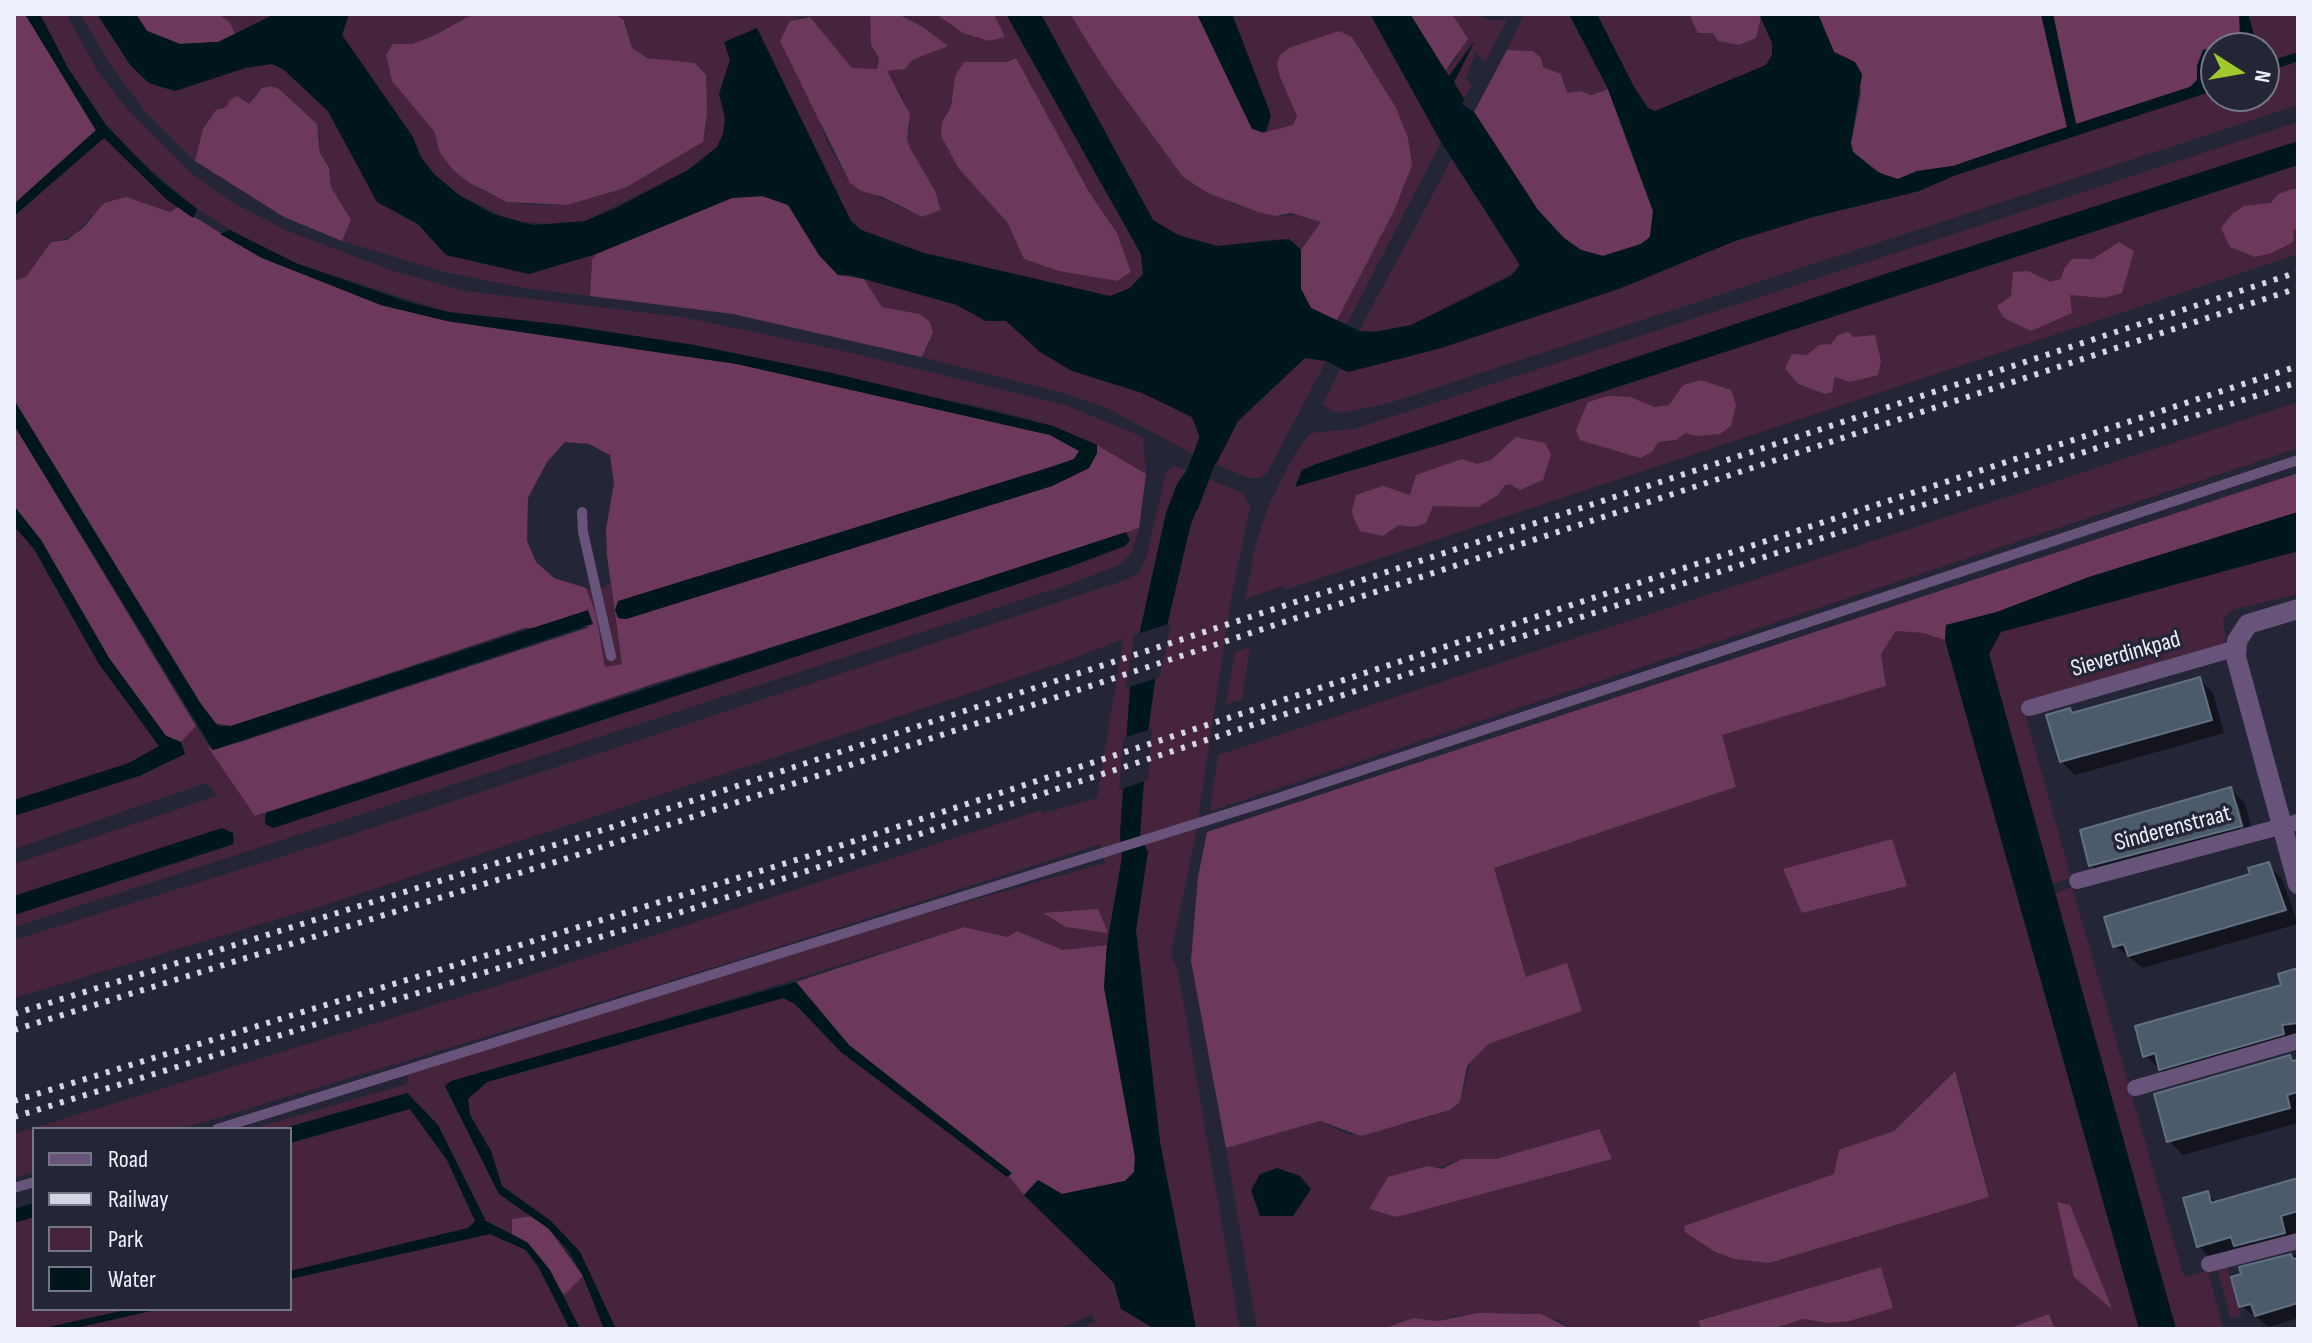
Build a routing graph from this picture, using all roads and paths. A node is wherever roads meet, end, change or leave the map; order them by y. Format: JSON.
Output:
{"nodes":[{"id":1,"x":2298,"y":460,"type":"edge"},
{"id":2,"x":582,"y":512,"type":"dead end"},
{"id":3,"x":2298,"y":609,"type":"edge"},
{"id":4,"x":2237,"y":648,"type":"junction"},
{"id":5,"x":611,"y":656,"type":"dead end"},
{"id":6,"x":2029,"y":708,"type":"dead end"},
{"id":7,"x":2290,"y":824,"type":"edge"},
{"id":8,"x":2077,"y":881,"type":"dead end"},
{"id":9,"x":2298,"y":884,"type":"edge"},
{"id":10,"x":2298,"y":1041,"type":"edge"},
{"id":11,"x":2135,"y":1088,"type":"dead end"},
{"id":12,"x":223,"y":1127,"type":"edge"},
{"id":13,"x":2298,"y":1241,"type":"edge"},
{"id":14,"x":2209,"y":1264,"type":"dead end"}],
"edges":[{"from":1,"to":12,"type":"lane"},
{"from":2,"to":5,"type":"lane"},
{"from":3,"to":4,"type":"street"},
{"from":4,"to":6,"type":"street","name":"Sieverdinkpad"},
{"from":4,"to":7,"type":"street"},
{"from":7,"to":8,"type":"street","name":"Sinderenstraat"},
{"from":7,"to":9,"type":"street"},
{"from":10,"to":11,"type":"street"},
{"from":13,"to":14,"type":"street"}]}
